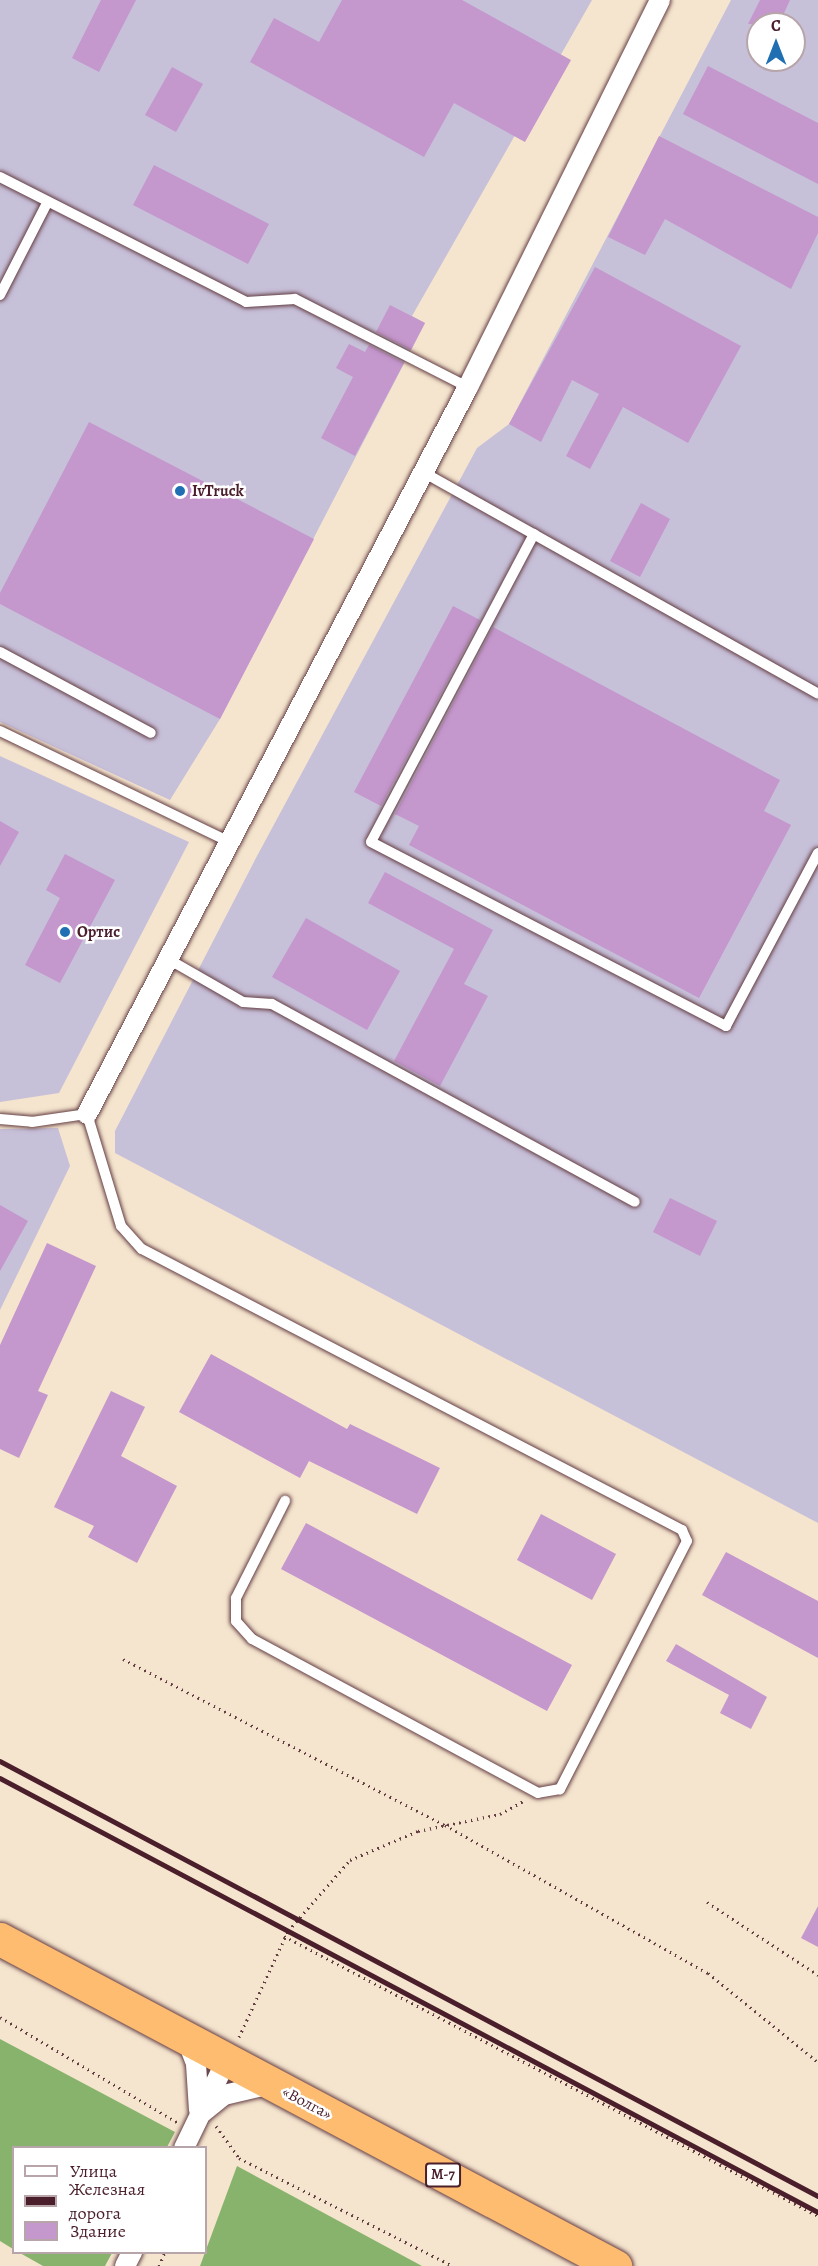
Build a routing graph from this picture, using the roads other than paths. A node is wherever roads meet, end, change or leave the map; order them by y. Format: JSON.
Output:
{"nodes":[{"id":1,"x":656,"y":1,"type":"edge"},
{"id":2,"x":0,"y":177,"type":"edge"},
{"id":3,"x":47,"y":203,"type":"junction"},
{"id":4,"x":0,"y":295,"type":"edge"},
{"id":5,"x":468,"y":387,"type":"junction"},
{"id":6,"x":423,"y":472,"type":"junction"},
{"id":7,"x":534,"y":534,"type":"junction"},
{"id":8,"x":0,"y":651,"type":"edge"},
{"id":9,"x":818,"y":694,"type":"edge"},
{"id":10,"x":0,"y":731,"type":"edge"},
{"id":11,"x":151,"y":733,"type":"dead end"},
{"id":12,"x":230,"y":842,"type":"junction"},
{"id":13,"x":818,"y":853,"type":"edge"},
{"id":14,"x":168,"y":959,"type":"junction"},
{"id":15,"x":87,"y":1114,"type":"junction"},
{"id":16,"x":0,"y":1119,"type":"edge"},
{"id":17,"x":635,"y":1203,"type":"dead end"},
{"id":18,"x":285,"y":1501,"type":"dead end"},
{"id":19,"x":0,"y":1939,"type":"edge"},
{"id":20,"x":188,"y":2040,"type":"junction"},
{"id":21,"x":226,"y":2061,"type":"junction"},
{"id":22,"x":271,"y":2084,"type":"junction"},
{"id":23,"x":191,"y":2131,"type":"edge"},
{"id":24,"x":615,"y":2266,"type":"edge"}],
"edges":[{"from":1,"to":5,"type":"street"},
{"from":2,"to":3,"type":"lane"},
{"from":3,"to":4,"type":"lane"},
{"from":3,"to":5,"type":"lane"},
{"from":5,"to":6,"type":"street"},
{"from":6,"to":7,"type":"lane"},
{"from":6,"to":12,"type":"street"},
{"from":7,"to":9,"type":"lane"},
{"from":7,"to":13,"type":"lane"},
{"from":8,"to":11,"type":"lane"},
{"from":10,"to":12,"type":"lane"},
{"from":12,"to":14,"type":"street"},
{"from":14,"to":15,"type":"street"},
{"from":14,"to":17,"type":"lane"},
{"from":15,"to":16,"type":"lane"},
{"from":15,"to":18,"type":"lane"},
{"from":19,"to":20,"type":"highway","name":"«Волга»","number":"М-7"},
{"from":20,"to":21,"type":"highway","name":"«Волга»","number":"М-7"},
{"from":20,"to":23,"type":"street"},
{"from":21,"to":22,"type":"highway","name":"«Волга»","number":"М-7"},
{"from":21,"to":23,"type":"street"},
{"from":22,"to":23,"type":"street"},
{"from":22,"to":24,"type":"highway","name":"«Волга»","number":"М-7"}]}
